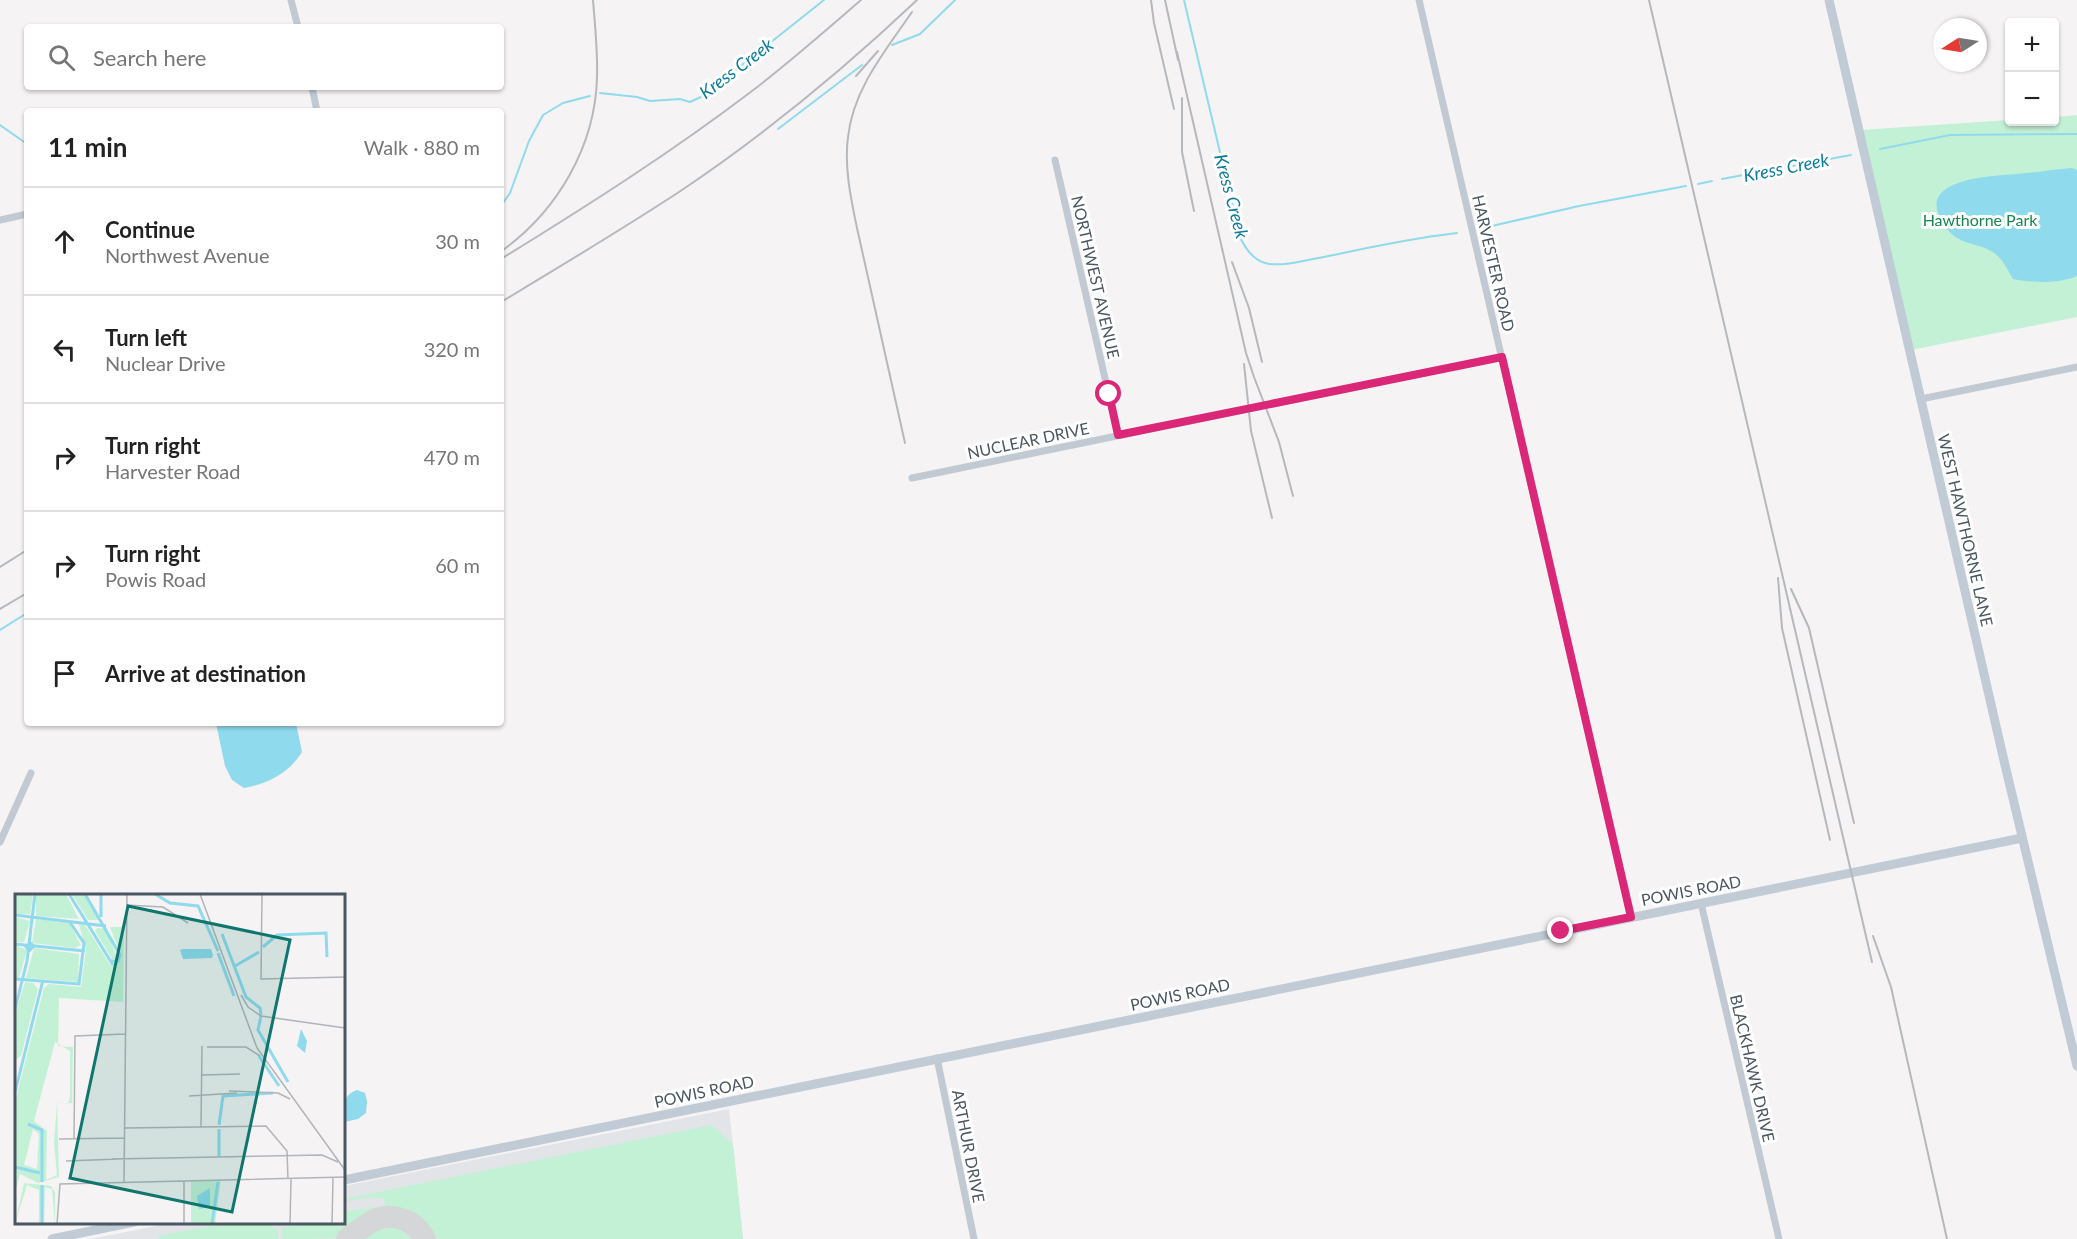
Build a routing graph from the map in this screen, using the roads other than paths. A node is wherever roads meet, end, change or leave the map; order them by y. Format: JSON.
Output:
{"nodes":[{"id":1,"x":291,"y":0,"type":"edge"},
{"id":2,"x":1419,"y":0,"type":"edge"},
{"id":3,"x":1829,"y":0,"type":"edge"},
{"id":4,"x":297,"y":24,"type":"edge"},
{"id":5,"x":313,"y":90,"type":"edge"},
{"id":6,"x":316,"y":108,"type":"edge"},
{"id":7,"x":1055,"y":160,"type":"dead end"},
{"id":8,"x":24,"y":215,"type":"edge"},
{"id":9,"x":0,"y":220,"type":"edge"},
{"id":10,"x":1502,"y":357,"type":"junction"},
{"id":11,"x":2077,"y":367,"type":"edge"},
{"id":12,"x":1921,"y":399,"type":"junction"},
{"id":13,"x":1118,"y":435,"type":"junction"},
{"id":14,"x":912,"y":478,"type":"dead end"},
{"id":15,"x":31,"y":773,"type":"dead end"},
{"id":16,"x":2022,"y":838,"type":"junction"},
{"id":17,"x":0,"y":842,"type":"edge"},
{"id":18,"x":1701,"y":903,"type":"junction"},
{"id":19,"x":1631,"y":917,"type":"junction"},
{"id":20,"x":937,"y":1059,"type":"junction"},
{"id":21,"x":2077,"y":1066,"type":"edge"},
{"id":22,"x":345,"y":1180,"type":"edge"},
{"id":23,"x":124,"y":1224,"type":"edge"},
{"id":24,"x":52,"y":1239,"type":"edge"},
{"id":25,"x":974,"y":1239,"type":"edge"},
{"id":26,"x":1779,"y":1239,"type":"edge"}],
"edges":[{"from":1,"to":4,"type":"street"},
{"from":2,"to":10,"type":"street","name":"HARVESTER ROAD"},
{"from":3,"to":12,"type":"street","name":"WEST HAWTHORNE LANE"},
{"from":5,"to":6,"type":"street"},
{"from":7,"to":13,"type":"street","name":"NORTHWEST AVENUE"},
{"from":8,"to":9,"type":"street"},
{"from":10,"to":13,"type":"street","name":"NUCLEAR DRIVE"},
{"from":10,"to":19,"type":"street","name":"HARVESTER ROAD"},
{"from":11,"to":12,"type":"street"},
{"from":12,"to":16,"type":"street","name":"WEST HAWTHORNE LANE"},
{"from":13,"to":14,"type":"street","name":"NUCLEAR DRIVE"},
{"from":15,"to":17,"type":"street"},
{"from":16,"to":18,"type":"street","name":"POWIS ROAD"},
{"from":16,"to":21,"type":"street","name":"WEST HAWTHORNE LANE"},
{"from":18,"to":19,"type":"street","name":"POWIS ROAD"},
{"from":18,"to":26,"type":"street","name":"BLACKHAWK DRIVE"},
{"from":19,"to":20,"type":"street","name":"POWIS ROAD"},
{"from":20,"to":22,"type":"street","name":"POWIS ROAD"},
{"from":20,"to":25,"type":"street","name":"ARTHUR DRIVE"},
{"from":23,"to":24,"type":"street"}]}
